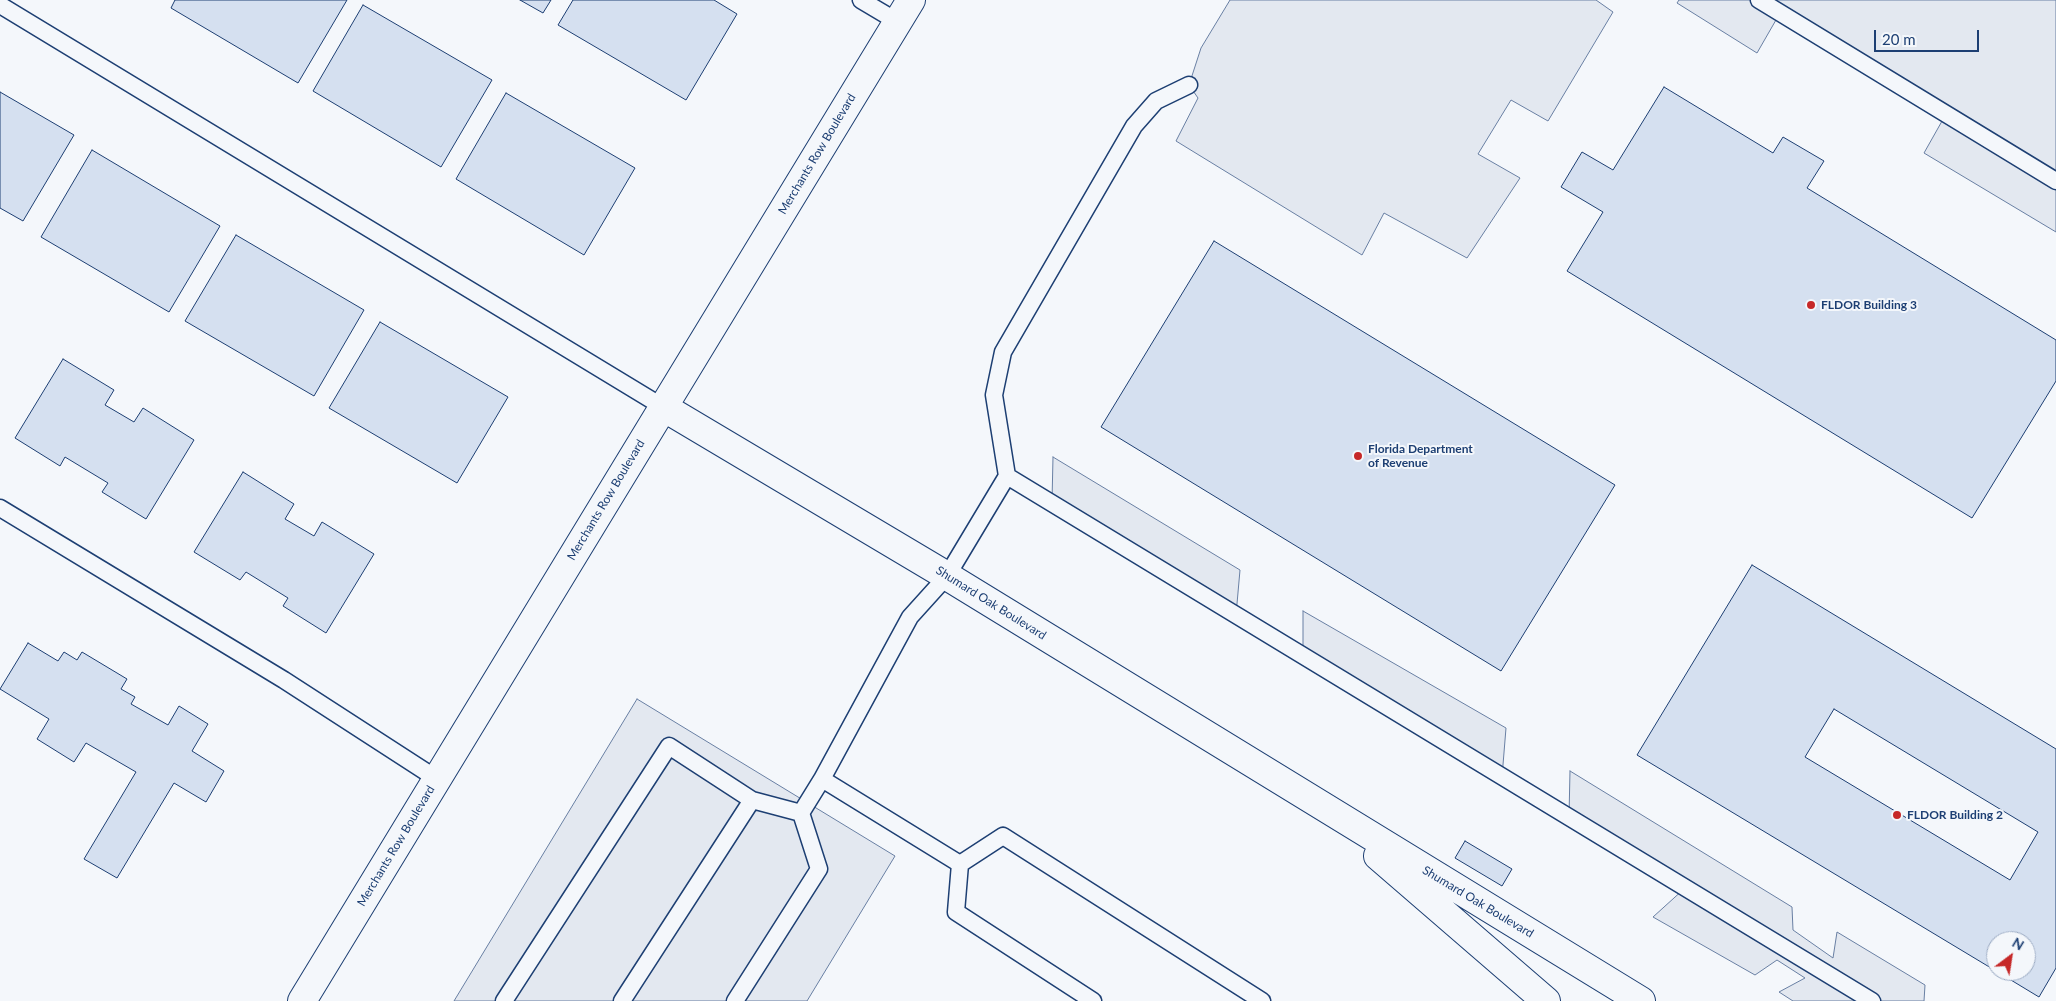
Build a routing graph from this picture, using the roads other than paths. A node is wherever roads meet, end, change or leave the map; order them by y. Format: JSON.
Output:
{"nodes":[{"id":1,"x":861,"y":0,"type":"edge"},
{"id":2,"x":1759,"y":0,"type":"edge"},
{"id":3,"x":0,"y":5,"type":"edge"},
{"id":4,"x":904,"y":11,"type":"edge"},
{"id":5,"x":1189,"y":85,"type":"dead end"},
{"id":6,"x":2056,"y":181,"type":"edge"},
{"id":7,"x":663,"y":407,"type":"junction"},
{"id":8,"x":1007,"y":476,"type":"junction"},
{"id":9,"x":0,"y":508,"type":"edge"},
{"id":10,"x":947,"y":576,"type":"junction"},
{"id":11,"x":437,"y":779,"type":"junction"},
{"id":12,"x":822,"y":779,"type":"junction"},
{"id":13,"x":752,"y":800,"type":"junction"},
{"id":14,"x":1316,"y":803,"type":"junction"},
{"id":15,"x":800,"y":813,"type":"junction"},
{"id":16,"x":960,"y":864,"type":"junction"},
{"id":17,"x":302,"y":1001,"type":"edge"},
{"id":18,"x":504,"y":1001,"type":"edge"},
{"id":19,"x":622,"y":1001,"type":"edge"},
{"id":20,"x":735,"y":1001,"type":"edge"},
{"id":21,"x":1093,"y":1001,"type":"edge"},
{"id":22,"x":1262,"y":1001,"type":"edge"},
{"id":23,"x":1546,"y":1001,"type":"edge"},
{"id":24,"x":1641,"y":1001,"type":"edge"},
{"id":25,"x":1872,"y":1001,"type":"edge"}],
"edges":[{"from":1,"to":4,"type":"lane"},
{"from":2,"to":6,"type":"lane"},
{"from":3,"to":7,"type":"lane"},
{"from":4,"to":7,"type":"street","name":"Merchants Row Boulevard"},
{"from":5,"to":8,"type":"lane"},
{"from":7,"to":10,"type":"street","name":"Shumard Oak Boulevard"},
{"from":7,"to":11,"type":"street","name":"Merchants Row Boulevard"},
{"from":8,"to":10,"type":"lane"},
{"from":8,"to":25,"type":"lane"},
{"from":9,"to":11,"type":"lane"},
{"from":10,"to":12,"type":"lane"},
{"from":10,"to":14,"type":"street","name":"Shumard Oak Boulevard"},
{"from":11,"to":17,"type":"street","name":"Merchants Row Boulevard"},
{"from":12,"to":15,"type":"lane"},
{"from":12,"to":16,"type":"lane"},
{"from":13,"to":15,"type":"lane"},
{"from":13,"to":18,"type":"lane"},
{"from":13,"to":19,"type":"lane"},
{"from":14,"to":23,"type":"street","name":"Shumard Oak Boulevard"},
{"from":14,"to":24,"type":"street","name":"Shumard Oak Boulevard"},
{"from":15,"to":20,"type":"lane"},
{"from":16,"to":21,"type":"lane"},
{"from":16,"to":22,"type":"lane"}]}
